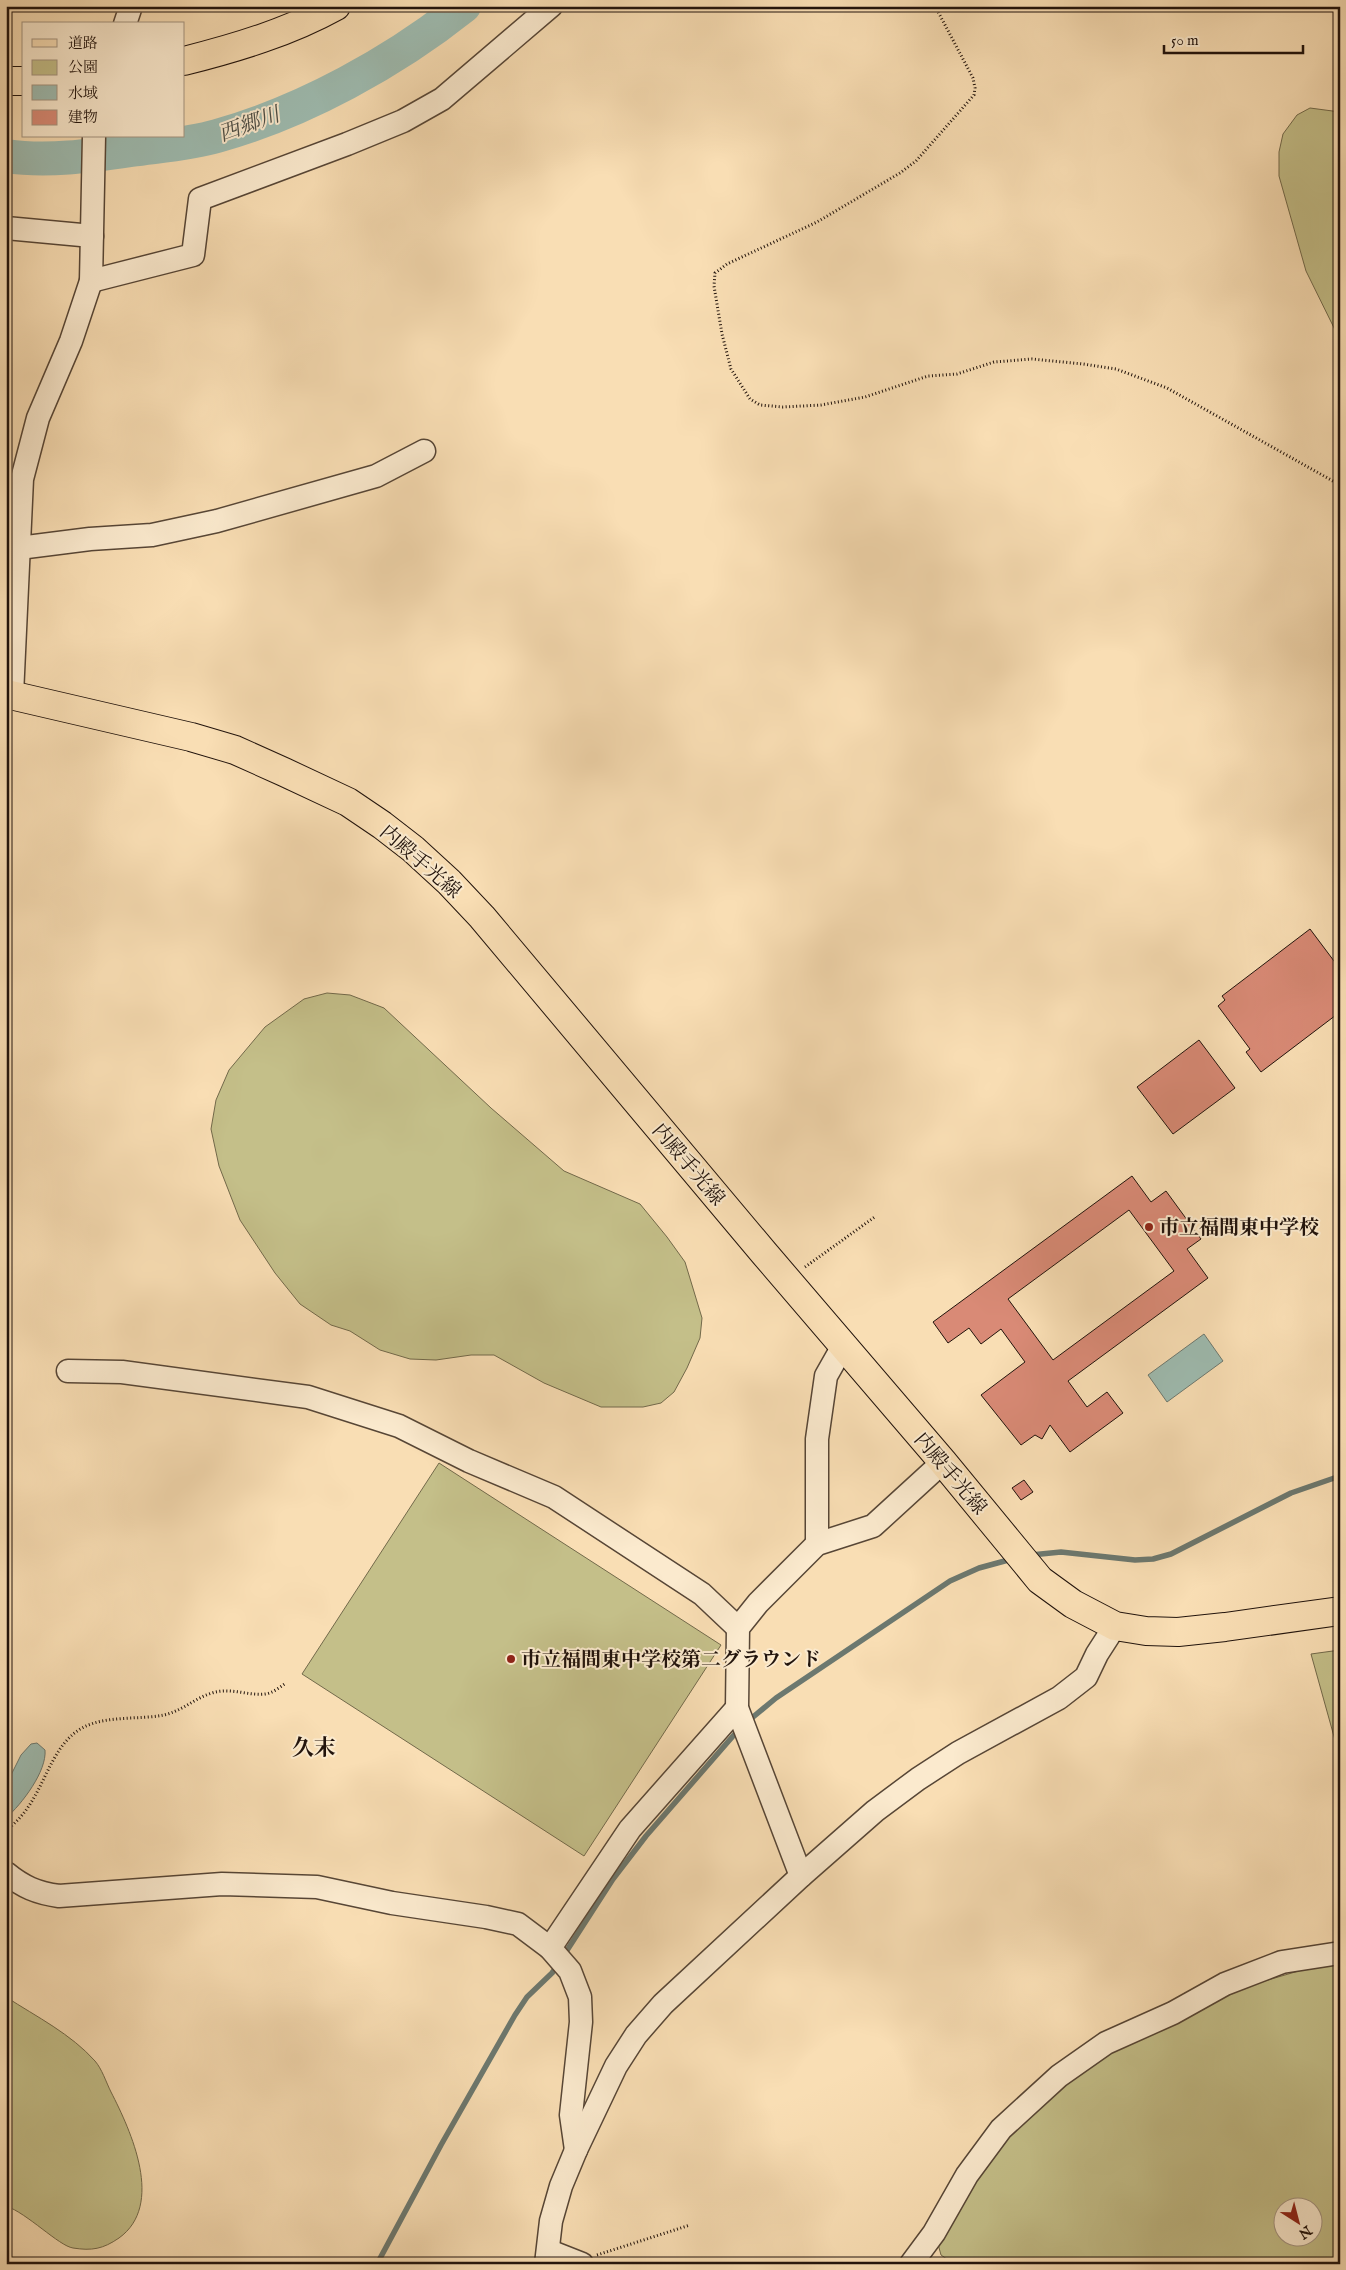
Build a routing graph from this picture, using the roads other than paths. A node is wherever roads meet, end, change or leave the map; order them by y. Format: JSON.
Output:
{"nodes":[{"id":1,"x":130,"y":6,"type":"edge"},
{"id":2,"x":336,"y":6,"type":"edge"},
{"id":3,"x":551,"y":6,"type":"edge"},
{"id":4,"x":126,"y":22,"type":"edge"},
{"id":5,"x":185,"y":62,"type":"edge"},
{"id":6,"x":22,"y":80,"type":"edge"},
{"id":7,"x":6,"y":81,"type":"edge"},
{"id":8,"x":94,"y":138,"type":"edge"},
{"id":9,"x":92,"y":227,"type":"junction"},
{"id":10,"x":6,"y":228,"type":"edge"},
{"id":11,"x":91,"y":280,"type":"junction"},
{"id":12,"x":424,"y":451,"type":"dead end"},
{"id":13,"x":19,"y":548,"type":"junction"},
{"id":14,"x":9,"y":695,"type":"edge"},
{"id":15,"x":843,"y":1346,"type":"junction"},
{"id":16,"x":68,"y":1371,"type":"dead end"},
{"id":17,"x":943,"y":1462,"type":"junction"},
{"id":18,"x":817,"y":1544,"type":"junction"},
{"id":19,"x":1340,"y":1612,"type":"edge"},
{"id":20,"x":1115,"y":1626,"type":"junction"},
{"id":21,"x":738,"y":1628,"type":"junction"},
{"id":22,"x":737,"y":1708,"type":"junction"},
{"id":23,"x":6,"y":1873,"type":"edge"},
{"id":24,"x":801,"y":1876,"type":"junction"},
{"id":25,"x":550,"y":1948,"type":"junction"},
{"id":26,"x":1340,"y":1953,"type":"edge"},
{"id":27,"x":576,"y":2150,"type":"junction"},
{"id":28,"x":548,"y":2258,"type":"edge"},
{"id":29,"x":919,"y":2261,"type":"edge"},
{"id":30,"x":580,"y":2262,"type":"edge"}],
"edges":[{"from":1,"to":4,"type":"street"},
{"from":2,"to":5,"type":"main road"},
{"from":3,"to":11,"type":"street"},
{"from":6,"to":7,"type":"main road"},
{"from":8,"to":9,"type":"street"},
{"from":9,"to":10,"type":"street"},
{"from":9,"to":11,"type":"street"},
{"from":11,"to":13,"type":"street"},
{"from":12,"to":13,"type":"street"},
{"from":13,"to":14,"type":"street"},
{"from":14,"to":15,"type":"main road","name":"内殿手光線"},
{"from":15,"to":17,"type":"main road","name":"内殿手光線"},
{"from":15,"to":18,"type":"street"},
{"from":16,"to":21,"type":"street"},
{"from":17,"to":18,"type":"street"},
{"from":17,"to":20,"type":"main road","name":"内殿手光線"},
{"from":18,"to":21,"type":"street"},
{"from":19,"to":20,"type":"main road","name":"内殿手光線"},
{"from":20,"to":24,"type":"street"},
{"from":21,"to":22,"type":"street"},
{"from":22,"to":24,"type":"street"},
{"from":22,"to":25,"type":"street"},
{"from":23,"to":25,"type":"street"},
{"from":24,"to":27,"type":"street"},
{"from":25,"to":27,"type":"street"},
{"from":26,"to":29,"type":"street"},
{"from":27,"to":28,"type":"street"},
{"from":28,"to":30,"type":"street"}]}
